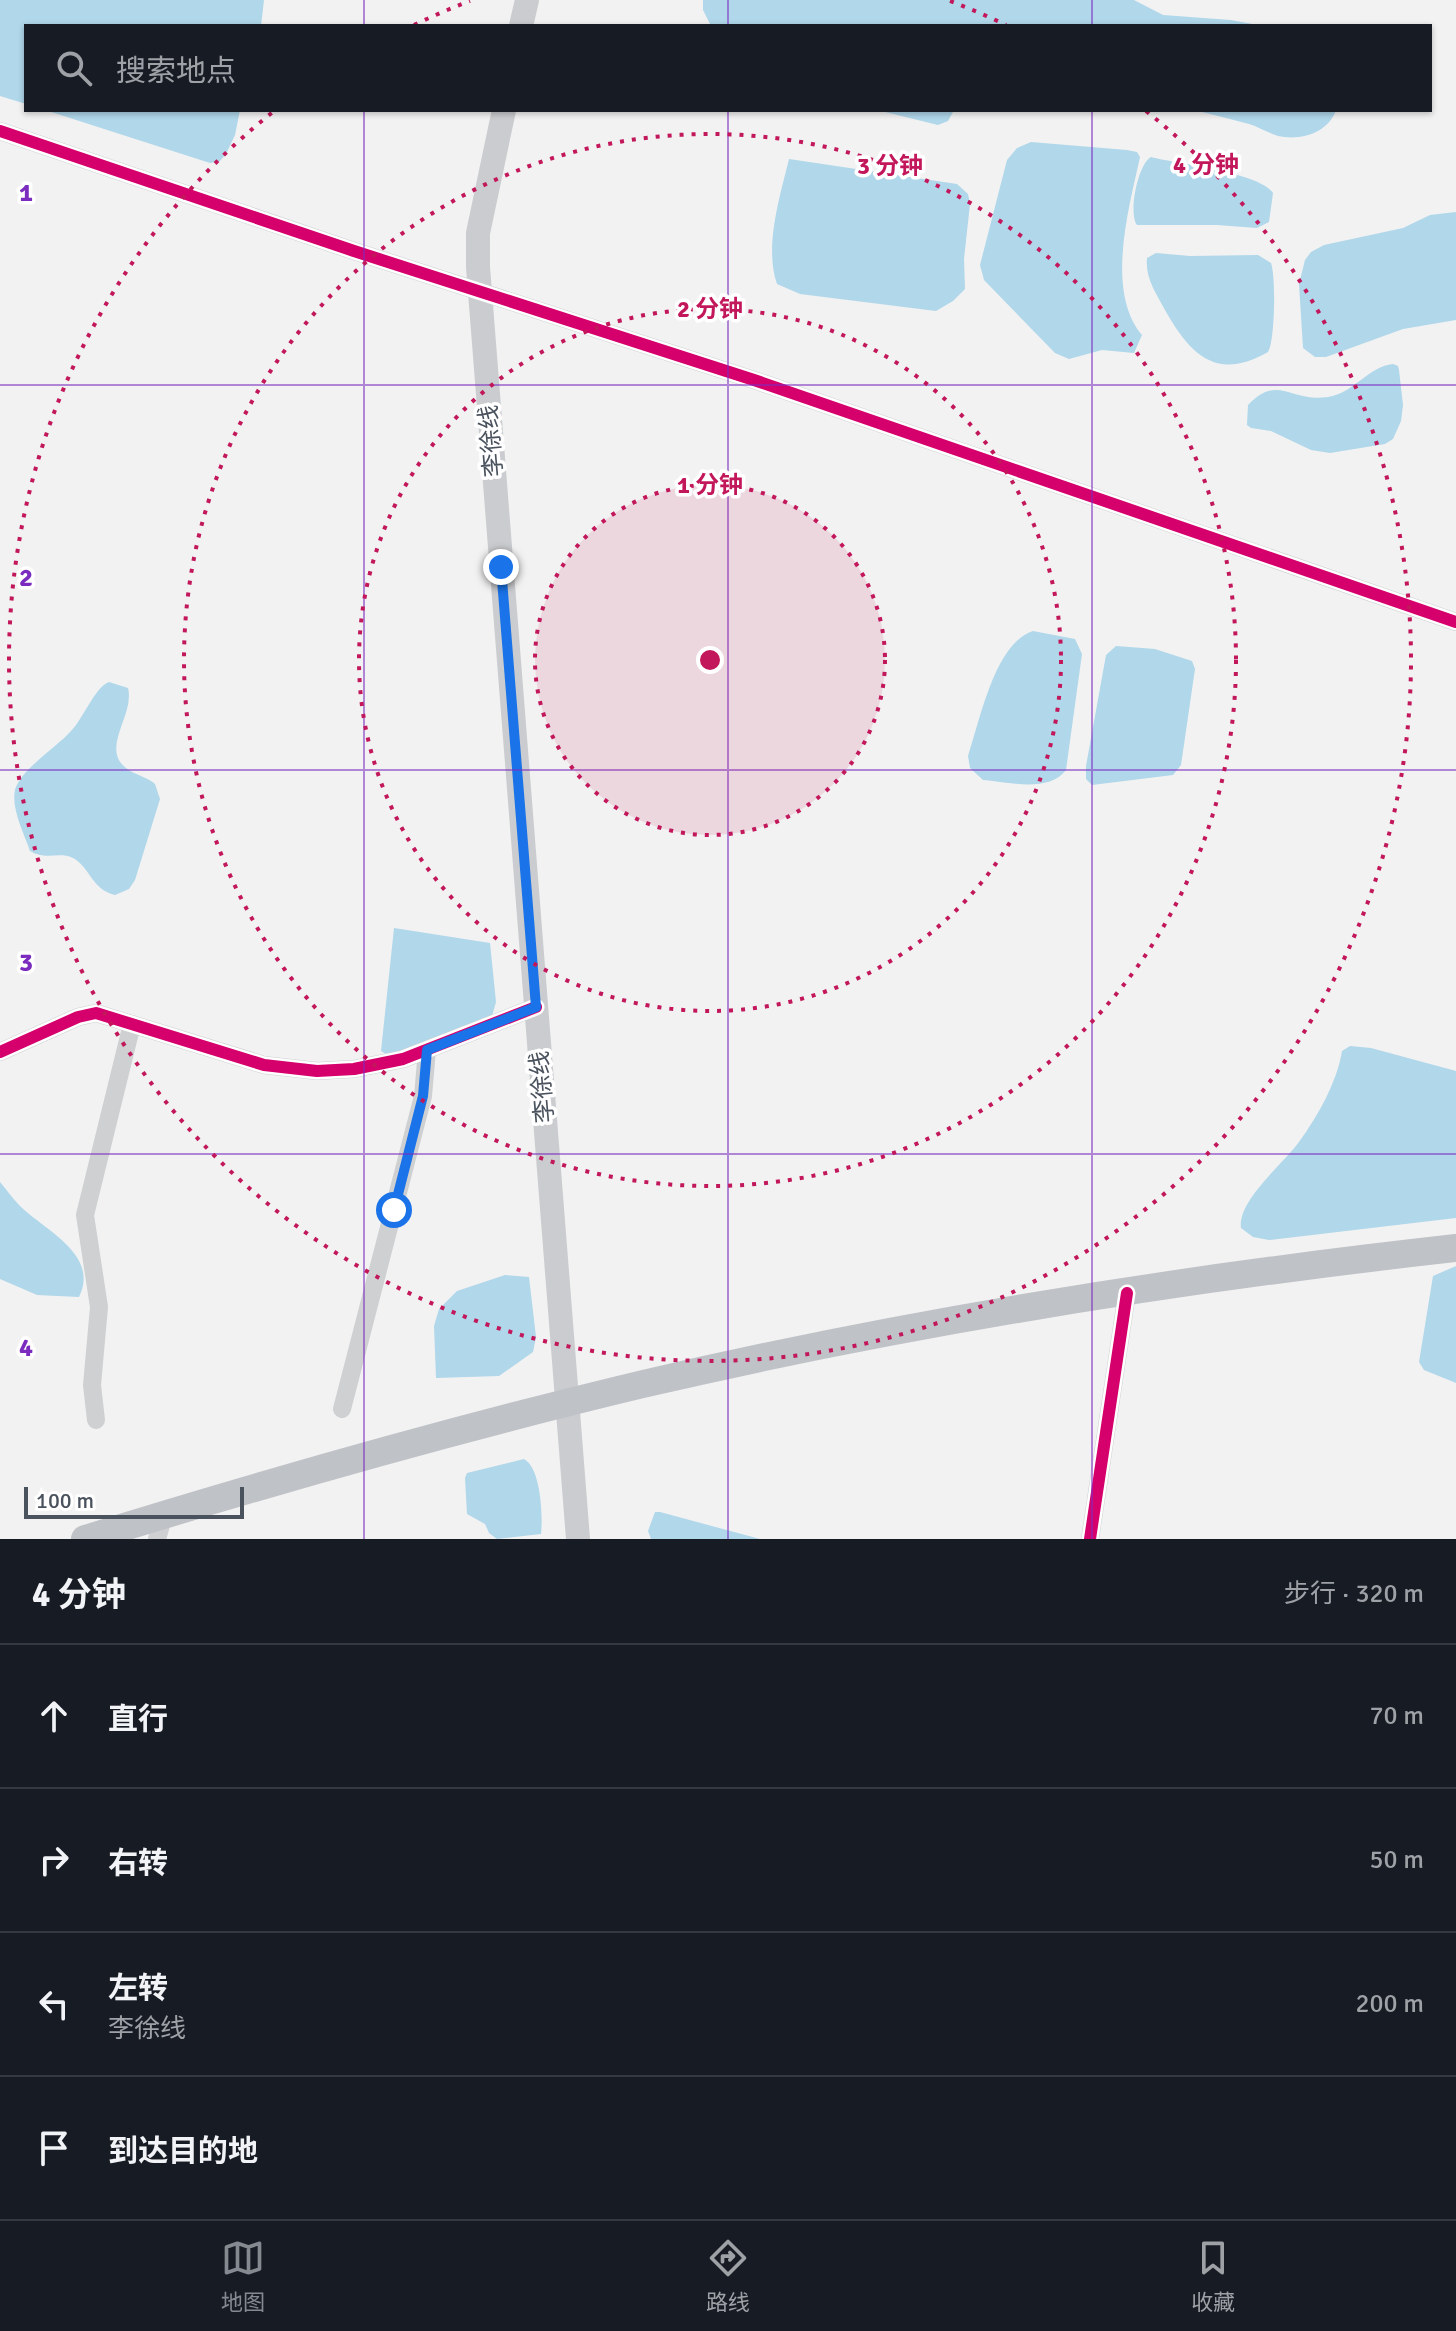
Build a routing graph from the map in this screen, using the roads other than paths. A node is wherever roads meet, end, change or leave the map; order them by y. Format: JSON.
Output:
{"nodes":[{"id":1,"x":527,"y":0,"type":"edge"},
{"id":2,"x":521,"y":24,"type":"edge"},
{"id":3,"x":504,"y":112,"type":"edge"},
{"id":4,"x":0,"y":131,"type":"edge"},
{"id":5,"x":479,"y":291,"type":"junction"},
{"id":6,"x":1456,"y":622,"type":"edge"},
{"id":7,"x":536,"y":1007,"type":"junction"},
{"id":8,"x":132,"y":1024,"type":"junction"},
{"id":9,"x":427,"y":1050,"type":"junction"},
{"id":10,"x":0,"y":1052,"type":"edge"},
{"id":11,"x":1456,"y":1248,"type":"edge"},
{"id":12,"x":1127,"y":1293,"type":"junction"},
{"id":13,"x":567,"y":1403,"type":"junction"},
{"id":14,"x":342,"y":1409,"type":"dead end"},
{"id":15,"x":96,"y":1420,"type":"dead end"},
{"id":16,"x":161,"y":1527,"type":"edge"},
{"id":17,"x":85,"y":1539,"type":"edge"},
{"id":18,"x":578,"y":1539,"type":"edge"},
{"id":19,"x":1090,"y":1539,"type":"edge"}],
"edges":[{"from":1,"to":2,"type":"main road"},
{"from":3,"to":5,"type":"main road","name":"李徐线"},
{"from":4,"to":5,"type":"street"},
{"from":5,"to":6,"type":"street"},
{"from":5,"to":7,"type":"main road","name":"李徐线"},
{"from":7,"to":9,"type":"street"},
{"from":7,"to":13,"type":"main road","name":"李徐线"},
{"from":8,"to":9,"type":"street"},
{"from":8,"to":10,"type":"street"},
{"from":8,"to":15,"type":"street"},
{"from":9,"to":14,"type":"street"},
{"from":11,"to":12,"type":"highway"},
{"from":12,"to":13,"type":"highway"},
{"from":12,"to":19,"type":"street"},
{"from":13,"to":16,"type":"highway"},
{"from":13,"to":18,"type":"main road","name":"李徐线"},
{"from":16,"to":17,"type":"highway"}]}
